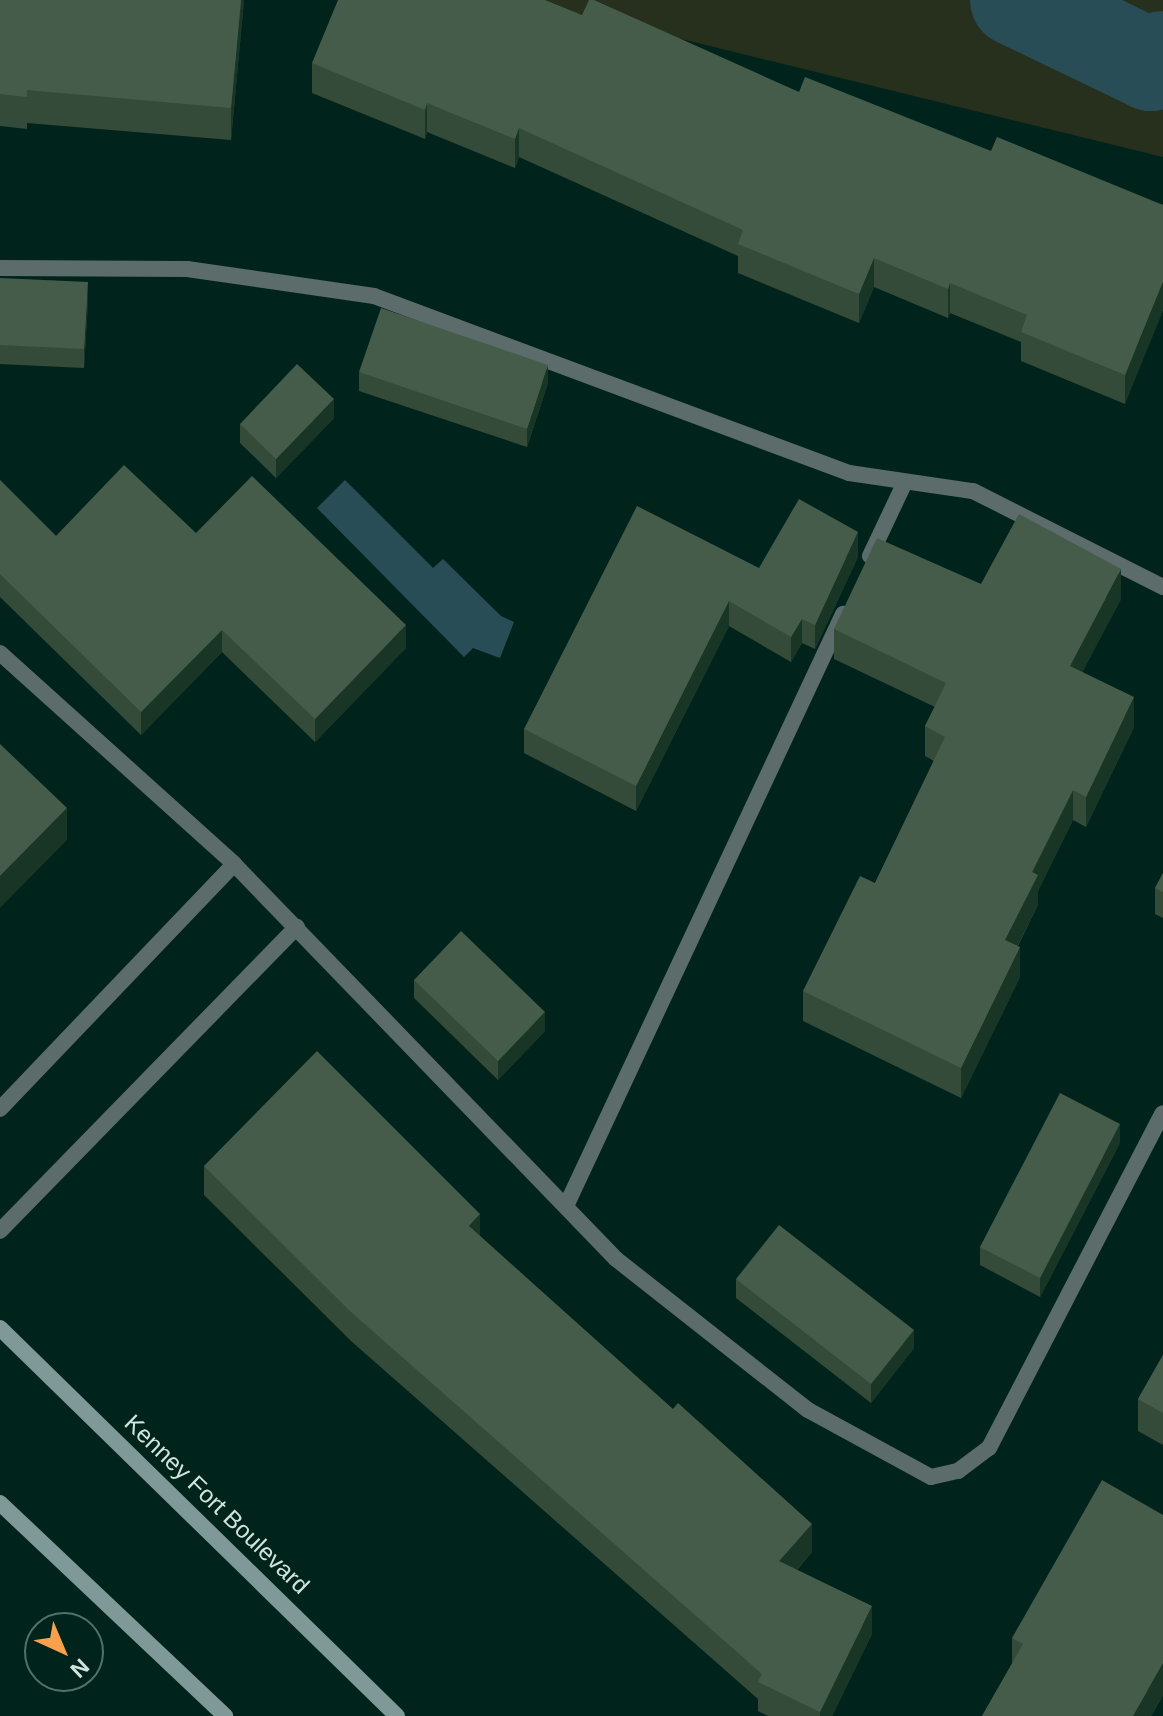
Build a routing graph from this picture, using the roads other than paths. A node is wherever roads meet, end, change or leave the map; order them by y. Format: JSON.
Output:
{"nodes":[{"id":1,"x":0,"y":268,"type":"edge"},
{"id":2,"x":905,"y":482,"type":"junction"},
{"id":3,"x":864,"y":569,"type":"edge"},
{"id":4,"x":1163,"y":587,"type":"edge"},
{"id":5,"x":850,"y":598,"type":"edge"},
{"id":6,"x":0,"y":653,"type":"edge"},
{"id":7,"x":234,"y":864,"type":"junction"},
{"id":8,"x":297,"y":927,"type":"junction"},
{"id":9,"x":0,"y":1109,"type":"edge"},
{"id":10,"x":1163,"y":1113,"type":"edge"},
{"id":11,"x":566,"y":1206,"type":"junction"},
{"id":12,"x":0,"y":1231,"type":"edge"},
{"id":13,"x":0,"y":1328,"type":"edge"},
{"id":14,"x":0,"y":1503,"type":"edge"},
{"id":15,"x":225,"y":1716,"type":"edge"},
{"id":16,"x":397,"y":1716,"type":"edge"}],
"edges":[{"from":1,"to":2,"type":"street"},
{"from":2,"to":3,"type":"street"},
{"from":2,"to":4,"type":"street"},
{"from":5,"to":11,"type":"street"},
{"from":6,"to":7,"type":"street"},
{"from":7,"to":8,"type":"street"},
{"from":7,"to":9,"type":"street"},
{"from":8,"to":11,"type":"street"},
{"from":8,"to":12,"type":"street"},
{"from":10,"to":11,"type":"street"},
{"from":13,"to":16,"type":"main road","name":"Kenney Fort Boulevard"},
{"from":14,"to":15,"type":"main road"}]}
